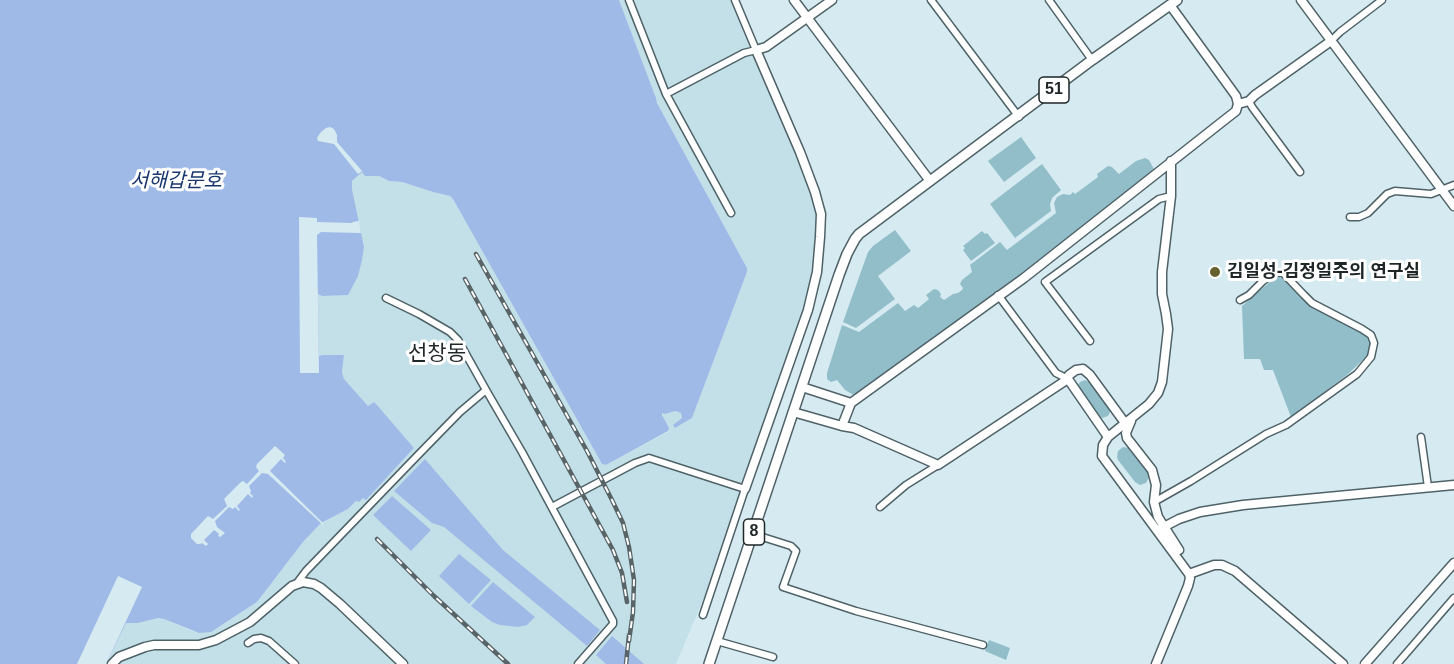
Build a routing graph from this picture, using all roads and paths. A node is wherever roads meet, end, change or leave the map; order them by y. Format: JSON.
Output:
{"nodes":[{"id":1,"x":629,"y":0,"type":"edge"},
{"id":2,"x":735,"y":0,"type":"edge"},
{"id":3,"x":794,"y":0,"type":"edge"},
{"id":4,"x":832,"y":0,"type":"edge"},
{"id":5,"x":931,"y":0,"type":"edge"},
{"id":6,"x":1049,"y":0,"type":"edge"},
{"id":7,"x":1301,"y":0,"type":"edge"},
{"id":8,"x":1382,"y":0,"type":"edge"},
{"id":9,"x":1174,"y":3,"type":"edge"},
{"id":10,"x":808,"y":18,"type":"junction"},
{"id":11,"x":1331,"y":41,"type":"junction"},
{"id":12,"x":756,"y":51,"type":"junction"},
{"id":13,"x":1092,"y":60,"type":"junction"},
{"id":14,"x":666,"y":94,"type":"junction"},
{"id":15,"x":1249,"y":101,"type":"junction"},
{"id":16,"x":1238,"y":104,"type":"junction"},
{"id":17,"x":1019,"y":117,"type":"junction"},
{"id":18,"x":1171,"y":161,"type":"junction"},
{"id":19,"x":1300,"y":172,"type":"dead end"},
{"id":20,"x":930,"y":181,"type":"junction"},
{"id":21,"x":1454,"y":185,"type":"edge"},
{"id":22,"x":1442,"y":190,"type":"junction"},
{"id":23,"x":1171,"y":196,"type":"junction"},
{"id":24,"x":1454,"y":206,"type":"edge"},
{"id":25,"x":731,"y":213,"type":"dead end"},
{"id":26,"x":1350,"y":217,"type":"dead end"},
{"id":27,"x":998,"y":295,"type":"junction"},
{"id":28,"x":386,"y":298,"type":"dead end"},
{"id":29,"x":1240,"y":300,"type":"dead end"},
{"id":30,"x":1090,"y":341,"type":"dead end"},
{"id":31,"x":1068,"y":379,"type":"junction"},
{"id":32,"x":802,"y":387,"type":"junction"},
{"id":33,"x":486,"y":390,"type":"junction"},
{"id":34,"x":798,"y":399,"type":"joint"},
{"id":35,"x":850,"y":403,"type":"junction"},
{"id":36,"x":793,"y":412,"type":"junction"},
{"id":37,"x":1129,"y":420,"type":"junction"},
{"id":38,"x":842,"y":426,"type":"junction"},
{"id":39,"x":1108,"y":436,"type":"junction"},
{"id":40,"x":1421,"y":437,"type":"dead end"},
{"id":41,"x":939,"y":465,"type":"junction"},
{"id":42,"x":1454,"y":484,"type":"edge"},
{"id":43,"x":1428,"y":487,"type":"junction"},
{"id":44,"x":745,"y":489,"type":"junction"},
{"id":45,"x":1154,"y":502,"type":"junction"},
{"id":46,"x":552,"y":507,"type":"junction"},
{"id":47,"x":880,"y":507,"type":"dead end"},
{"id":48,"x":1161,"y":528,"type":"junction"},
{"id":49,"x":753,"y":534,"type":"junction"},
{"id":50,"x":1454,"y":563,"type":"edge"},
{"id":51,"x":1189,"y":572,"type":"junction"},
{"id":52,"x":297,"y":583,"type":"junction"},
{"id":53,"x":1454,"y":598,"type":"edge"},
{"id":54,"x":703,"y":615,"type":"dead end"},
{"id":55,"x":717,"y":641,"type":"junction"},
{"id":56,"x":248,"y":643,"type":"dead end"},
{"id":57,"x":983,"y":645,"type":"dead end"},
{"id":58,"x":773,"y":657,"type":"dead end"},
{"id":59,"x":112,"y":664,"type":"edge"},
{"id":60,"x":295,"y":664,"type":"edge"},
{"id":61,"x":403,"y":664,"type":"edge"},
{"id":62,"x":578,"y":664,"type":"edge"},
{"id":63,"x":709,"y":664,"type":"edge"},
{"id":64,"x":1156,"y":664,"type":"edge"},
{"id":65,"x":1343,"y":664,"type":"edge"},
{"id":66,"x":1365,"y":664,"type":"edge"},
{"id":67,"x":1396,"y":664,"type":"edge"}],
"edges":[{"from":1,"to":14,"type":"street"},
{"from":2,"to":12,"type":"street"},
{"from":3,"to":10,"type":"street"},
{"from":4,"to":10,"type":"street"},
{"from":5,"to":17,"type":"street"},
{"from":6,"to":13,"type":"street"},
{"from":7,"to":11,"type":"street"},
{"from":8,"to":11,"type":"street"},
{"from":9,"to":13,"type":"main road","number":"51"},
{"from":9,"to":16,"type":"street"},
{"from":10,"to":12,"type":"street"},
{"from":10,"to":20,"type":"street"},
{"from":11,"to":15,"type":"street"},
{"from":11,"to":22,"type":"street"},
{"from":12,"to":14,"type":"street"},
{"from":12,"to":44,"type":"street"},
{"from":13,"to":17,"type":"main road","number":"51"},
{"from":14,"to":25,"type":"street"},
{"from":15,"to":16,"type":"street"},
{"from":15,"to":19,"type":"street"},
{"from":16,"to":18,"type":"street"},
{"from":17,"to":20,"type":"main road","number":"51"},
{"from":18,"to":23,"type":"street"},
{"from":18,"to":27,"type":"street"},
{"from":20,"to":32,"type":"main road","number":"51"},
{"from":21,"to":22,"type":"street"},
{"from":22,"to":24,"type":"street"},
{"from":22,"to":26,"type":"street"},
{"from":23,"to":30,"type":"street"},
{"from":23,"to":37,"type":"street"},
{"from":27,"to":31,"type":"street"},
{"from":27,"to":35,"type":"street"},
{"from":28,"to":33,"type":"street"},
{"from":29,"to":45,"type":"street"},
{"from":31,"to":37,"type":"street"},
{"from":31,"to":39,"type":"street"},
{"from":31,"to":41,"type":"street"},
{"from":32,"to":34,"type":"main road","number":"51"},
{"from":32,"to":35,"type":"street"},
{"from":33,"to":46,"type":"street"},
{"from":33,"to":52,"type":"street"},
{"from":34,"to":36,"type":"main road","number":"8"},
{"from":35,"to":38,"type":"street"},
{"from":36,"to":38,"type":"street"},
{"from":36,"to":49,"type":"main road","number":"8"},
{"from":37,"to":39,"type":"street"},
{"from":37,"to":45,"type":"street"},
{"from":38,"to":41,"type":"street"},
{"from":39,"to":48,"type":"street"},
{"from":40,"to":43,"type":"street"},
{"from":41,"to":47,"type":"street"},
{"from":42,"to":43,"type":"street"},
{"from":43,"to":48,"type":"street"},
{"from":44,"to":46,"type":"street"},
{"from":44,"to":54,"type":"street"},
{"from":45,"to":48,"type":"street"},
{"from":46,"to":62,"type":"street"},
{"from":48,"to":51,"type":"street"},
{"from":49,"to":55,"type":"main road","number":"8"},
{"from":49,"to":57,"type":"street"},
{"from":50,"to":66,"type":"street"},
{"from":51,"to":64,"type":"street"},
{"from":51,"to":65,"type":"street"},
{"from":52,"to":59,"type":"street"},
{"from":52,"to":61,"type":"street"},
{"from":53,"to":67,"type":"street"},
{"from":55,"to":58,"type":"street"},
{"from":55,"to":63,"type":"main road","number":"8"},
{"from":56,"to":60,"type":"street"}]}
